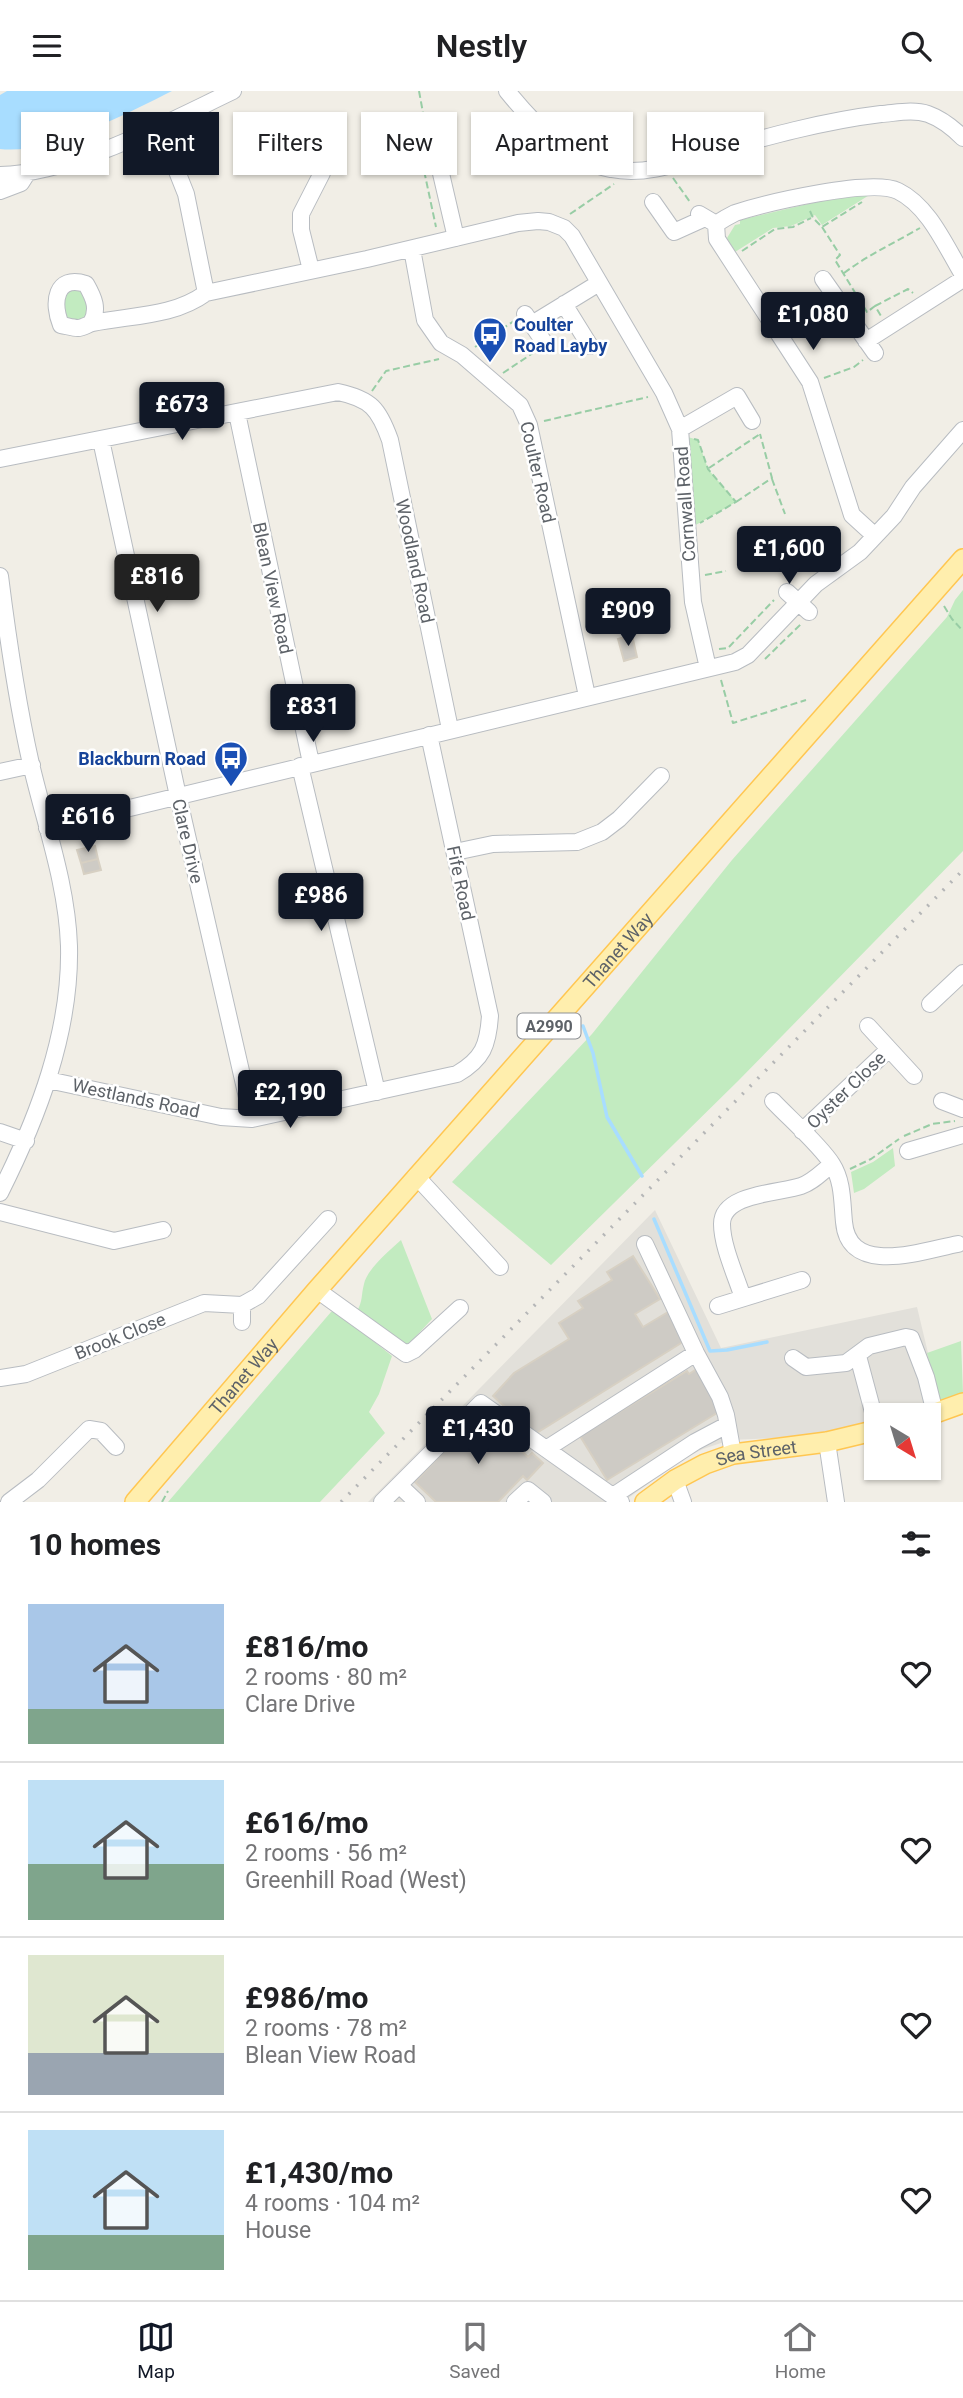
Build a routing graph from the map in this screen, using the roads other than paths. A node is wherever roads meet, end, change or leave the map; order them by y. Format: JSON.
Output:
{"nodes":[{"id":1,"x":233,"y":91,"type":"edge"},
{"id":2,"x":508,"y":91,"type":"edge"},
{"id":3,"x":189,"y":112,"type":"edge"},
{"id":4,"x":963,"y":138,"type":"edge"},
{"id":5,"x":21,"y":173,"type":"edge"},
{"id":6,"x":0,"y":175,"type":"edge"},
{"id":7,"x":26,"y":175,"type":"edge"},
{"id":8,"x":178,"y":175,"type":"edge"},
{"id":9,"x":441,"y":175,"type":"edge"},
{"id":10,"x":322,"y":185,"type":"dead end"},
{"id":11,"x":0,"y":191,"type":"edge"},
{"id":12,"x":653,"y":202,"type":"dead end"},
{"id":13,"x":707,"y":218,"type":"junction"},
{"id":14,"x":456,"y":238,"type":"junction"},
{"id":15,"x":412,"y":249,"type":"junction"},
{"id":16,"x":312,"y":270,"type":"junction"},
{"id":17,"x":963,"y":277,"type":"edge"},
{"id":18,"x":823,"y":279,"type":"dead end"},
{"id":19,"x":599,"y":283,"type":"junction"},
{"id":20,"x":206,"y":293,"type":"junction"},
{"id":21,"x":564,"y":304,"type":"junction"},
{"id":22,"x":91,"y":323,"type":"dead end"},
{"id":23,"x":546,"y":345,"type":"road end"},
{"id":24,"x":590,"y":346,"type":"dead end"},
{"id":25,"x":237,"y":413,"type":"junction"},
{"id":26,"x":756,"y":427,"type":"road end"},
{"id":27,"x":963,"y":430,"type":"edge"},
{"id":28,"x":680,"y":432,"type":"junction"},
{"id":29,"x":101,"y":440,"type":"junction"},
{"id":30,"x":0,"y":459,"type":"edge"},
{"id":31,"x":875,"y":536,"type":"junction"},
{"id":32,"x":963,"y":559,"type":"edge"},
{"id":33,"x":0,"y":576,"type":"edge"},
{"id":34,"x":712,"y":667,"type":"junction"},
{"id":35,"x":587,"y":696,"type":"junction"},
{"id":36,"x":450,"y":729,"type":"junction"},
{"id":37,"x":429,"y":735,"type":"junction"},
{"id":38,"x":32,"y":765,"type":"junction"},
{"id":39,"x":306,"y":765,"type":"junction"},
{"id":40,"x":0,"y":772,"type":"edge"},
{"id":41,"x":652,"y":778,"type":"dead end"},
{"id":42,"x":178,"y":796,"type":"junction"},
{"id":43,"x":47,"y":828,"type":"junction"},
{"id":44,"x":455,"y":852,"type":"junction"},
{"id":45,"x":963,"y":973,"type":"edge"},
{"id":46,"x":930,"y":1004,"type":"dead end"},
{"id":47,"x":868,"y":1026,"type":"dead end"},
{"id":48,"x":489,"y":1032,"type":"joint"},
{"id":49,"x":889,"y":1049,"type":"junction"},
{"id":50,"x":914,"y":1076,"type":"dead end"},
{"id":51,"x":48,"y":1080,"type":"junction"},
{"id":52,"x":377,"y":1092,"type":"junction"},
{"id":53,"x":773,"y":1101,"type":"dead end"},
{"id":54,"x":942,"y":1101,"type":"dead end"},
{"id":55,"x":963,"y":1109,"type":"edge"},
{"id":56,"x":251,"y":1119,"type":"junction"},
{"id":57,"x":802,"y":1131,"type":"junction"},
{"id":58,"x":0,"y":1132,"type":"edge"},
{"id":59,"x":963,"y":1135,"type":"edge"},
{"id":60,"x":26,"y":1141,"type":"junction"},
{"id":61,"x":908,"y":1151,"type":"dead end"},
{"id":62,"x":832,"y":1164,"type":"junction"},
{"id":63,"x":416,"y":1176,"type":"junction"},
{"id":64,"x":0,"y":1193,"type":"edge"},
{"id":65,"x":0,"y":1212,"type":"edge"},
{"id":66,"x":329,"y":1220,"type":"dead end"},
{"id":67,"x":163,"y":1230,"type":"dead end"},
{"id":68,"x":645,"y":1244,"type":"dead end"},
{"id":69,"x":962,"y":1247,"type":"edge"},
{"id":70,"x":500,"y":1267,"type":"dead end"},
{"id":71,"x":802,"y":1280,"type":"dead end"},
{"id":72,"x":317,"y":1290,"type":"junction"},
{"id":73,"x":743,"y":1298,"type":"junction"},
{"id":74,"x":242,"y":1305,"type":"junction"},
{"id":75,"x":718,"y":1306,"type":"dead end"},
{"id":76,"x":460,"y":1308,"type":"dead end"},
{"id":77,"x":242,"y":1322,"type":"dead end"},
{"id":78,"x":696,"y":1353,"type":"junction"},
{"id":79,"x":858,"y":1356,"type":"junction"},
{"id":80,"x":793,"y":1358,"type":"dead end"},
{"id":81,"x":0,"y":1378,"type":"edge"},
{"id":82,"x":870,"y":1403,"type":"edge"},
{"id":83,"x":930,"y":1403,"type":"edge"},
{"id":84,"x":963,"y":1403,"type":"edge"},
{"id":85,"x":942,"y":1410,"type":"edge"},
{"id":86,"x":727,"y":1425,"type":"junction"},
{"id":87,"x":864,"y":1431,"type":"edge"},
{"id":88,"x":827,"y":1441,"type":"junction"},
{"id":89,"x":116,"y":1447,"type":"dead end"},
{"id":90,"x":546,"y":1449,"type":"junction"},
{"id":91,"x":733,"y":1454,"type":"junction"},
{"id":92,"x":675,"y":1480,"type":"junction"},
{"id":93,"x":399,"y":1485,"type":"junction"},
{"id":94,"x":617,"y":1499,"type":"edge"},
{"id":95,"x":140,"y":1500,"type":"edge"},
{"id":96,"x":9,"y":1502,"type":"edge"},
{"id":97,"x":382,"y":1502,"type":"edge"},
{"id":98,"x":417,"y":1502,"type":"edge"},
{"id":99,"x":515,"y":1502,"type":"edge"},
{"id":100,"x":543,"y":1502,"type":"edge"},
{"id":101,"x":645,"y":1502,"type":"edge"},
{"id":102,"x":683,"y":1502,"type":"edge"},
{"id":103,"x":836,"y":1502,"type":"edge"}],
"edges":[{"from":1,"to":3,"type":"street"},
{"from":2,"to":4,"type":"street"},
{"from":5,"to":6,"type":"street"},
{"from":7,"to":11,"type":"street"},
{"from":8,"to":20,"type":"street"},
{"from":9,"to":14,"type":"street"},
{"from":10,"to":16,"type":"street"},
{"from":12,"to":13,"type":"street"},
{"from":13,"to":17,"type":"street"},
{"from":13,"to":31,"type":"street"},
{"from":14,"to":15,"type":"street"},
{"from":14,"to":19,"type":"street","name":"Cornwall Road"},
{"from":15,"to":16,"type":"street"},
{"from":15,"to":35,"type":"street","name":"Coulter Road"},
{"from":16,"to":20,"type":"street"},
{"from":17,"to":18,"type":"street"},
{"from":19,"to":21,"type":"street"},
{"from":19,"to":28,"type":"street","name":"Cornwall Road"},
{"from":20,"to":22,"type":"street"},
{"from":21,"to":23,"type":"street"},
{"from":21,"to":24,"type":"street"},
{"from":25,"to":29,"type":"street"},
{"from":25,"to":36,"type":"street","name":"Woodland Road"},
{"from":25,"to":39,"type":"street","name":"Blean View Road"},
{"from":26,"to":28,"type":"street"},
{"from":27,"to":31,"type":"street"},
{"from":28,"to":34,"type":"street","name":"Cornwall Road"},
{"from":29,"to":30,"type":"street"},
{"from":29,"to":42,"type":"street","name":"Clare Drive"},
{"from":31,"to":34,"type":"street"},
{"from":32,"to":63,"type":"main road","name":"Thanet Way","number":"A2990"},
{"from":33,"to":38,"type":"street"},
{"from":34,"to":35,"type":"street"},
{"from":35,"to":36,"type":"street"},
{"from":36,"to":37,"type":"street"},
{"from":37,"to":39,"type":"street"},
{"from":37,"to":44,"type":"street","name":"Fife Road"},
{"from":38,"to":40,"type":"street"},
{"from":38,"to":43,"type":"street"},
{"from":39,"to":42,"type":"street"},
{"from":39,"to":52,"type":"street","name":"Blean View Road"},
{"from":41,"to":44,"type":"street"},
{"from":42,"to":43,"type":"street"},
{"from":42,"to":56,"type":"street","name":"Clare Drive"},
{"from":43,"to":51,"type":"street"},
{"from":44,"to":48,"type":"street","name":"Fife Road"},
{"from":45,"to":46,"type":"street"},
{"from":47,"to":49,"type":"street","name":"Oyster Close"},
{"from":48,"to":52,"type":"street","name":"Westlands Road"},
{"from":49,"to":50,"type":"street","name":"Oyster Close"},
{"from":49,"to":57,"type":"street","name":"Oyster Close"},
{"from":51,"to":56,"type":"street","name":"Westlands Road"},
{"from":51,"to":60,"type":"street"},
{"from":52,"to":56,"type":"street","name":"Westlands Road"},
{"from":53,"to":57,"type":"street"},
{"from":54,"to":55,"type":"street"},
{"from":57,"to":62,"type":"street"},
{"from":58,"to":60,"type":"street"},
{"from":59,"to":61,"type":"street"},
{"from":60,"to":64,"type":"street"},
{"from":62,"to":69,"type":"street"},
{"from":62,"to":73,"type":"street"},
{"from":63,"to":70,"type":"street"},
{"from":63,"to":72,"type":"main road","name":"Thanet Way","number":"A2990"},
{"from":65,"to":67,"type":"street"},
{"from":66,"to":74,"type":"street"},
{"from":68,"to":78,"type":"street"},
{"from":71,"to":73,"type":"street"},
{"from":72,"to":76,"type":"street"},
{"from":72,"to":95,"type":"main road","name":"Thanet Way","number":"A2990"},
{"from":73,"to":75,"type":"street"},
{"from":74,"to":77,"type":"street"},
{"from":74,"to":81,"type":"street","name":"Brook Close"},
{"from":78,"to":86,"type":"street"},
{"from":78,"to":90,"type":"street"},
{"from":79,"to":80,"type":"street"},
{"from":79,"to":82,"type":"street"},
{"from":79,"to":83,"type":"street"},
{"from":84,"to":85,"type":"main road"},
{"from":86,"to":91,"type":"street"},
{"from":86,"to":94,"type":"street"},
{"from":87,"to":88,"type":"main road","name":"Sea Street"},
{"from":88,"to":91,"type":"main road","name":"Sea Street"},
{"from":88,"to":103,"type":"street"},
{"from":89,"to":96,"type":"street"},
{"from":90,"to":93,"type":"street"},
{"from":90,"to":94,"type":"street"},
{"from":91,"to":92,"type":"main road","name":"Sea Street"},
{"from":92,"to":101,"type":"main road","name":"Sea Street"},
{"from":92,"to":102,"type":"street"},
{"from":93,"to":97,"type":"street"},
{"from":93,"to":98,"type":"street"},
{"from":99,"to":100,"type":"street"}]}
